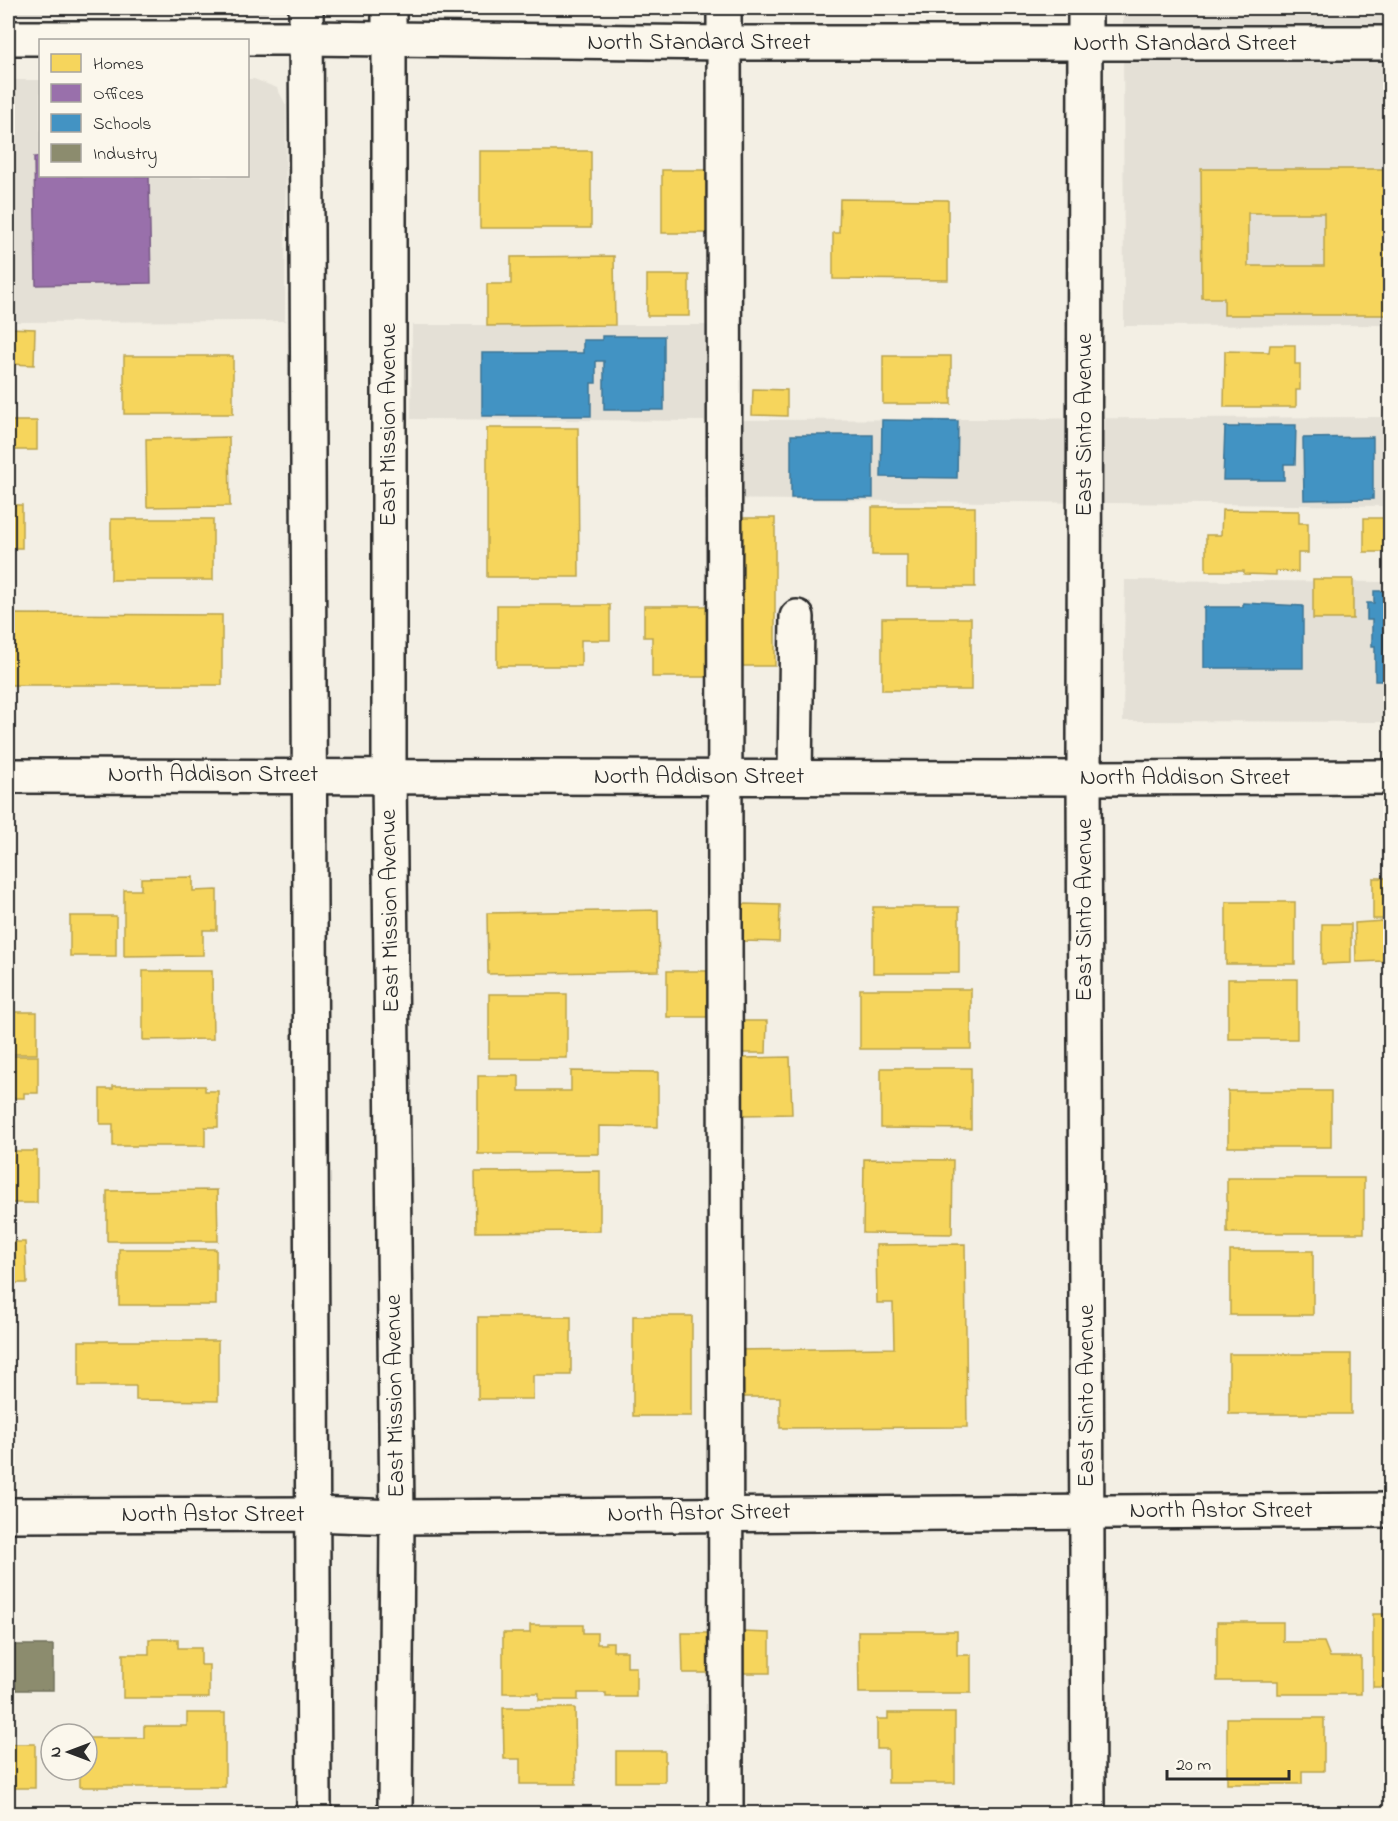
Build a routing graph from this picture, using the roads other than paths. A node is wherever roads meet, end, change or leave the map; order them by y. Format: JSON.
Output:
{"nodes":[{"id":1,"x":389,"y":8,"type":"edge"},
{"id":2,"x":724,"y":8,"type":"edge"},
{"id":3,"x":1085,"y":8,"type":"edge"},
{"id":4,"x":306,"y":23,"type":"edge"},
{"id":5,"x":8,"y":38,"type":"edge"},
{"id":6,"x":389,"y":41,"type":"junction"},
{"id":7,"x":724,"y":43,"type":"junction"},
{"id":8,"x":1390,"y":43,"type":"edge"},
{"id":9,"x":1085,"y":45,"type":"junction"},
{"id":10,"x":796,"y":616,"type":"dead end"},
{"id":11,"x":310,"y":775,"type":"junction"},
{"id":12,"x":8,"y":776,"type":"edge"},
{"id":13,"x":389,"y":776,"type":"junction"},
{"id":14,"x":725,"y":776,"type":"junction"},
{"id":15,"x":795,"y":777,"type":"junction"},
{"id":16,"x":1390,"y":777,"type":"edge"},
{"id":17,"x":1084,"y":778,"type":"junction"},
{"id":18,"x":1390,"y":1510,"type":"edge"},
{"id":19,"x":1087,"y":1511,"type":"junction"},
{"id":20,"x":312,"y":1514,"type":"junction"},
{"id":21,"x":726,"y":1514,"type":"junction"},
{"id":22,"x":8,"y":1515,"type":"edge"},
{"id":23,"x":397,"y":1517,"type":"junction"},
{"id":24,"x":314,"y":1814,"type":"edge"},
{"id":25,"x":395,"y":1814,"type":"edge"},
{"id":26,"x":726,"y":1814,"type":"edge"},
{"id":27,"x":1088,"y":1814,"type":"edge"}],
"edges":[{"from":1,"to":6,"type":"street","name":"East Mission Avenue"},
{"from":2,"to":7,"type":"street"},
{"from":3,"to":9,"type":"street","name":"East Sinto Avenue"},
{"from":4,"to":5,"type":"street","name":"North Standard Street"},
{"from":4,"to":6,"type":"street","name":"North Standard Street"},
{"from":4,"to":11,"type":"street"},
{"from":6,"to":7,"type":"street","name":"North Standard Street"},
{"from":6,"to":13,"type":"street","name":"East Mission Avenue"},
{"from":7,"to":9,"type":"street","name":"North Standard Street"},
{"from":7,"to":14,"type":"street"},
{"from":8,"to":9,"type":"street","name":"North Standard Street"},
{"from":9,"to":17,"type":"street","name":"East Sinto Avenue"},
{"from":10,"to":15,"type":"street"},
{"from":11,"to":12,"type":"street","name":"North Addison Street"},
{"from":11,"to":13,"type":"street","name":"North Addison Street"},
{"from":11,"to":20,"type":"street"},
{"from":13,"to":14,"type":"street","name":"North Addison Street"},
{"from":13,"to":23,"type":"street","name":"East Mission Avenue"},
{"from":14,"to":15,"type":"street","name":"North Addison Street"},
{"from":14,"to":21,"type":"street"},
{"from":15,"to":17,"type":"street","name":"North Addison Street"},
{"from":16,"to":17,"type":"street","name":"North Addison Street"},
{"from":17,"to":19,"type":"street","name":"East Sinto Avenue"},
{"from":18,"to":19,"type":"street","name":"North Astor Street"},
{"from":19,"to":21,"type":"street","name":"North Astor Street"},
{"from":19,"to":27,"type":"street","name":"East Sinto Avenue"},
{"from":20,"to":22,"type":"street","name":"North Astor Street"},
{"from":20,"to":23,"type":"street","name":"North Astor Street"},
{"from":20,"to":24,"type":"street"},
{"from":21,"to":23,"type":"street","name":"North Astor Street"},
{"from":21,"to":26,"type":"street"},
{"from":23,"to":25,"type":"street","name":"East Mission Avenue"}]}
